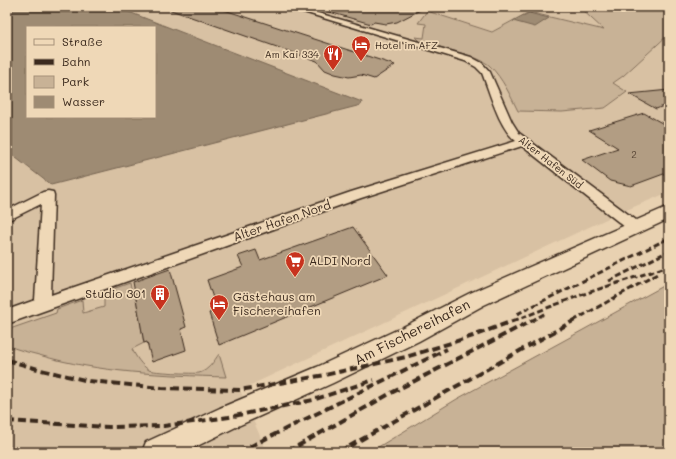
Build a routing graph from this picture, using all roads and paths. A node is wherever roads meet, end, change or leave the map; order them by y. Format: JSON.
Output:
{"nodes":[{"id":1,"x":290,"y":7,"type":"edge"},
{"id":2,"x":524,"y":142,"type":"junction"},
{"id":3,"x":669,"y":212,"type":"edge"},
{"id":4,"x":7,"y":216,"type":"edge"},
{"id":5,"x":634,"y":227,"type":"junction"},
{"id":6,"x":43,"y":304,"type":"junction"},
{"id":7,"x":7,"y":317,"type":"edge"},
{"id":8,"x":156,"y":452,"type":"edge"}],
"edges":[{"from":1,"to":2,"type":"street","name":"Alter Hafen Süd"},
{"from":2,"to":5,"type":"street","name":"Alter Hafen Süd"},
{"from":2,"to":6,"type":"street","name":"Alter Hafen Nord"},
{"from":3,"to":5,"type":"street","name":"Am Fischereihafen"},
{"from":4,"to":6,"type":"street"},
{"from":5,"to":8,"type":"street","name":"Am Fischereihafen"},
{"from":6,"to":7,"type":"street","name":"Alter Hafen Nord"}]}
